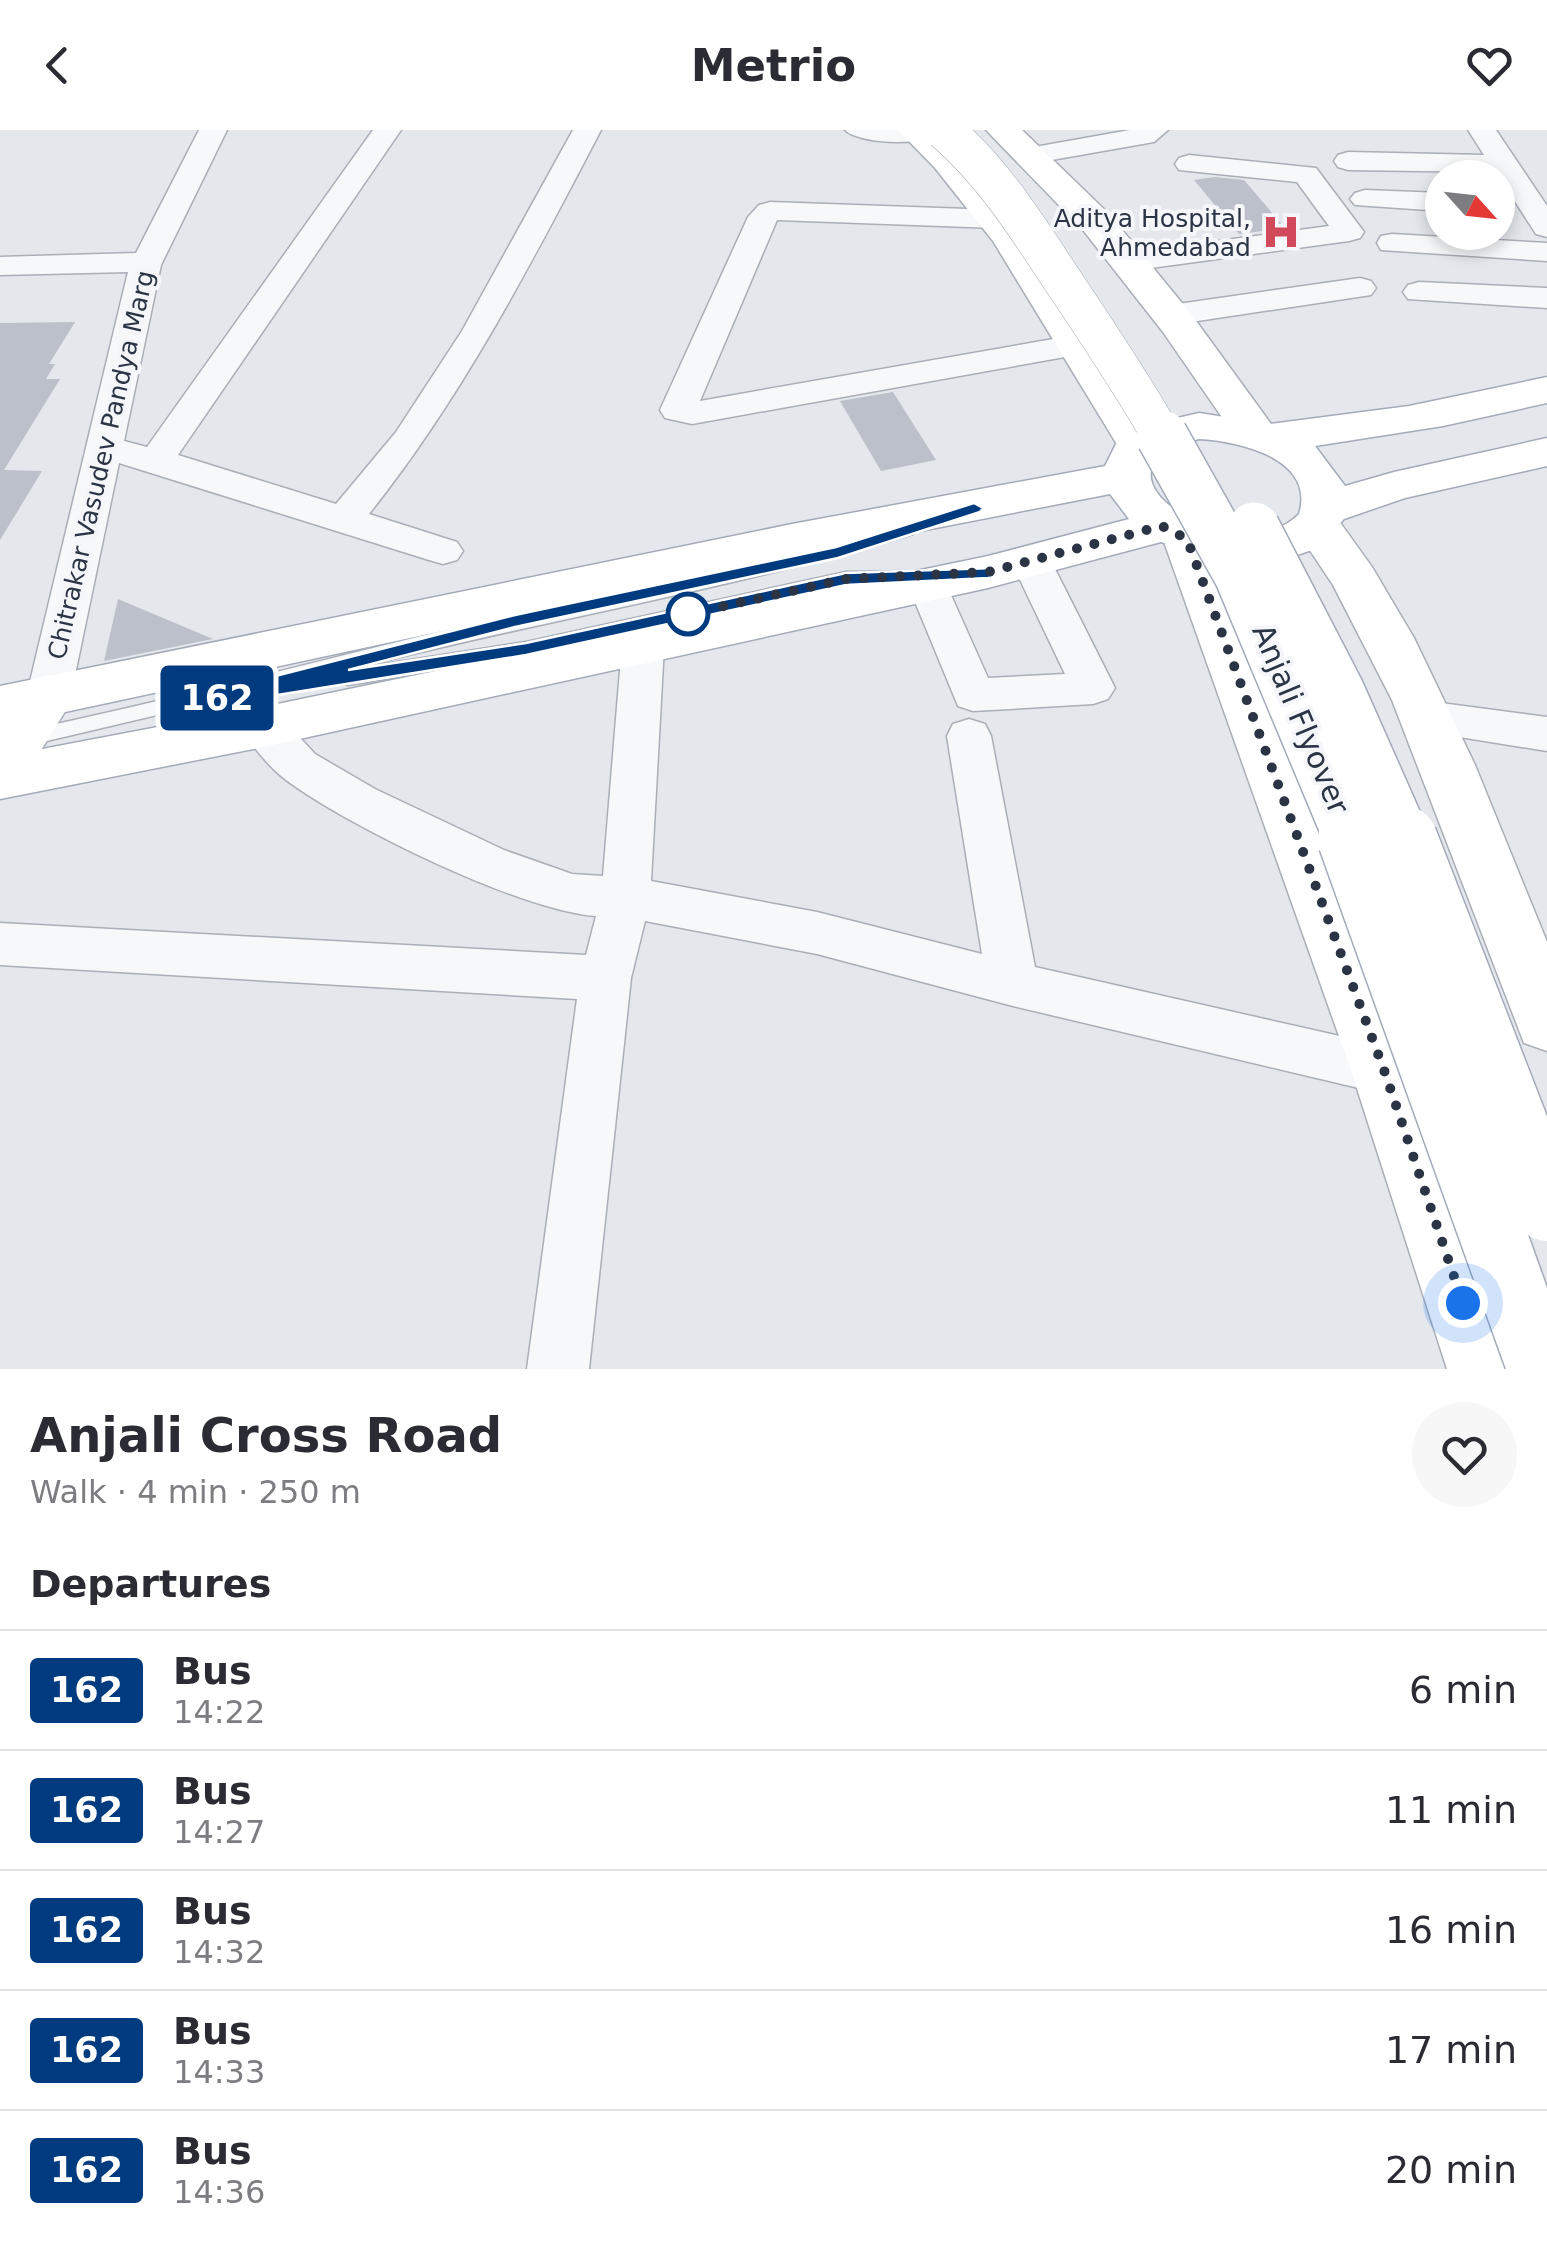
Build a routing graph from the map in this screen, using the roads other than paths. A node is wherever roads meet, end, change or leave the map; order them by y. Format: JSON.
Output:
{"nodes":[{"id":1,"x":213,"y":130,"type":"edge"},
{"id":2,"x":386,"y":130,"type":"edge"},
{"id":3,"x":587,"y":130,"type":"edge"},
{"id":4,"x":859,"y":130,"type":"edge"},
{"id":5,"x":974,"y":130,"type":"edge"},
{"id":6,"x":1154,"y":130,"type":"edge"},
{"id":7,"x":1482,"y":130,"type":"edge"},
{"id":8,"x":926,"y":131,"type":"edge"},
{"id":9,"x":1016,"y":143,"type":"edge"},
{"id":10,"x":1348,"y":160,"type":"dead end"},
{"id":11,"x":1501,"y":160,"type":"edge"},
{"id":12,"x":1425,"y":162,"type":"edge"},
{"id":13,"x":1188,"y":164,"type":"dead end"},
{"id":14,"x":1515,"y":180,"type":"edge"},
{"id":15,"x":1365,"y":199,"type":"dead end"},
{"id":16,"x":1425,"y":201,"type":"edge"},
{"id":17,"x":1515,"y":209,"type":"edge"},
{"id":18,"x":1539,"y":216,"type":"edge"},
{"id":19,"x":996,"y":220,"type":"junction"},
{"id":20,"x":1392,"y":243,"type":"dead end"},
{"id":21,"x":1547,"y":252,"type":"edge"},
{"id":22,"x":1254,"y":261,"type":"dead end"},
{"id":23,"x":147,"y":262,"type":"junction"},
{"id":24,"x":1129,"y":262,"type":"junction"},
{"id":25,"x":0,"y":266,"type":"edge"},
{"id":26,"x":1360,"y":288,"type":"dead end"},
{"id":27,"x":1418,"y":292,"type":"dead end"},
{"id":28,"x":1286,"y":298,"type":"junction"},
{"id":29,"x":1547,"y":298,"type":"edge"},
{"id":30,"x":1171,"y":315,"type":"junction"},
{"id":31,"x":1076,"y":345,"type":"junction"},
{"id":32,"x":1547,"y":390,"type":"edge"},
{"id":33,"x":1547,"y":404,"type":"edge"},
{"id":34,"x":1469,"y":410,"type":"junction"},
{"id":35,"x":1262,"y":436,"type":"junction"},
{"id":36,"x":103,"y":448,"type":"junction"},
{"id":37,"x":1536,"y":452,"type":"edge"},
{"id":38,"x":156,"y":460,"type":"junction"},
{"id":39,"x":1133,"y":461,"type":"junction"},
{"id":40,"x":974,"y":508,"type":"junction"},
{"id":41,"x":1321,"y":517,"type":"junction"},
{"id":42,"x":345,"y":520,"type":"junction"},
{"id":43,"x":1175,"y":532,"type":"junction"},
{"id":44,"x":443,"y":551,"type":"dead end"},
{"id":45,"x":1010,"y":568,"type":"junction"},
{"id":46,"x":928,"y":585,"type":"junction"},
{"id":47,"x":643,"y":646,"type":"junction"},
{"id":48,"x":216,"y":698,"type":"junction"},
{"id":49,"x":1426,"y":718,"type":"junction"},
{"id":50,"x":262,"y":727,"type":"junction"},
{"id":51,"x":1547,"y":734,"type":"edge"},
{"id":52,"x":969,"y":736,"type":"dead end"},
{"id":53,"x":12,"y":738,"type":"edge"},
{"id":54,"x":626,"y":897,"type":"junction"},
{"id":55,"x":0,"y":944,"type":"edge"},
{"id":56,"x":605,"y":978,"type":"junction"},
{"id":57,"x":1013,"y":984,"type":"junction"},
{"id":58,"x":1547,"y":1023,"type":"edge"},
{"id":59,"x":1384,"y":1070,"type":"junction"},
{"id":60,"x":1547,"y":1208,"type":"edge"},
{"id":61,"x":558,"y":1369,"type":"edge"},
{"id":62,"x":1485,"y":1369,"type":"edge"},
{"id":63,"x":1541,"y":1369,"type":"edge"}],
"edges":[{"from":1,"to":23,"type":"street","name":"Chitrakar Vasudev Pandya Marg"},
{"from":2,"to":38,"type":"street"},
{"from":3,"to":42,"type":"street"},
{"from":4,"to":8,"type":"street"},
{"from":5,"to":60,"type":"main road","name":"Anjali Flyover","bridge":true},
{"from":6,"to":9,"type":"street"},
{"from":7,"to":11,"type":"street"},
{"from":8,"to":19,"type":"main road"},
{"from":8,"to":63,"type":"main road","name":"Anjali Flyover","bridge":true},
{"from":9,"to":24,"type":"main road"},
{"from":10,"to":12,"type":"street"},
{"from":13,"to":24,"type":"street"},
{"from":14,"to":18,"type":"street"},
{"from":15,"to":16,"type":"street"},
{"from":17,"to":18,"type":"street"},
{"from":19,"to":31,"type":"main road"},
{"from":19,"to":31,"type":"street"},
{"from":20,"to":21,"type":"street"},
{"from":22,"to":28,"type":"street"},
{"from":23,"to":25,"type":"street"},
{"from":23,"to":36,"type":"street","name":"Chitrakar Vasudev Pandya Marg"},
{"from":24,"to":30,"type":"main road"},
{"from":26,"to":28,"type":"street"},
{"from":27,"to":29,"type":"street"},
{"from":28,"to":30,"type":"street"},
{"from":30,"to":35,"type":"main road"},
{"from":31,"to":39,"type":"main road"},
{"from":32,"to":34,"type":"main road"},
{"from":33,"to":34,"type":"lane"},
{"from":34,"to":35,"type":"main road"},
{"from":35,"to":39,"type":"main road"},
{"from":35,"to":41,"type":"main road"},
{"from":36,"to":38,"type":"street"},
{"from":36,"to":53,"type":"street","name":"Chitrakar Vasudev Pandya Marg"},
{"from":37,"to":41,"type":"main road"},
{"from":38,"to":42,"type":"street"},
{"from":39,"to":40,"type":"main road"},
{"from":39,"to":43,"type":"main road"},
{"from":40,"to":48,"type":"lane"},
{"from":40,"to":53,"type":"main road"},
{"from":41,"to":43,"type":"main road"},
{"from":41,"to":49,"type":"main road"},
{"from":42,"to":44,"type":"street"},
{"from":43,"to":45,"type":"main road"},
{"from":43,"to":59,"type":"main road"},
{"from":45,"to":46,"type":"main road"},
{"from":45,"to":46,"type":"street"},
{"from":45,"to":48,"type":"lane"},
{"from":46,"to":47,"type":"main road"},
{"from":47,"to":50,"type":"main road"},
{"from":47,"to":54,"type":"street"},
{"from":48,"to":53,"type":"lane"},
{"from":49,"to":51,"type":"street"},
{"from":49,"to":58,"type":"main road"},
{"from":50,"to":53,"type":"main road"},
{"from":50,"to":54,"type":"street"},
{"from":52,"to":57,"type":"street"},
{"from":54,"to":56,"type":"street"},
{"from":54,"to":57,"type":"street"},
{"from":55,"to":56,"type":"street"},
{"from":56,"to":61,"type":"street"},
{"from":57,"to":59,"type":"street"},
{"from":59,"to":62,"type":"main road"}]}
